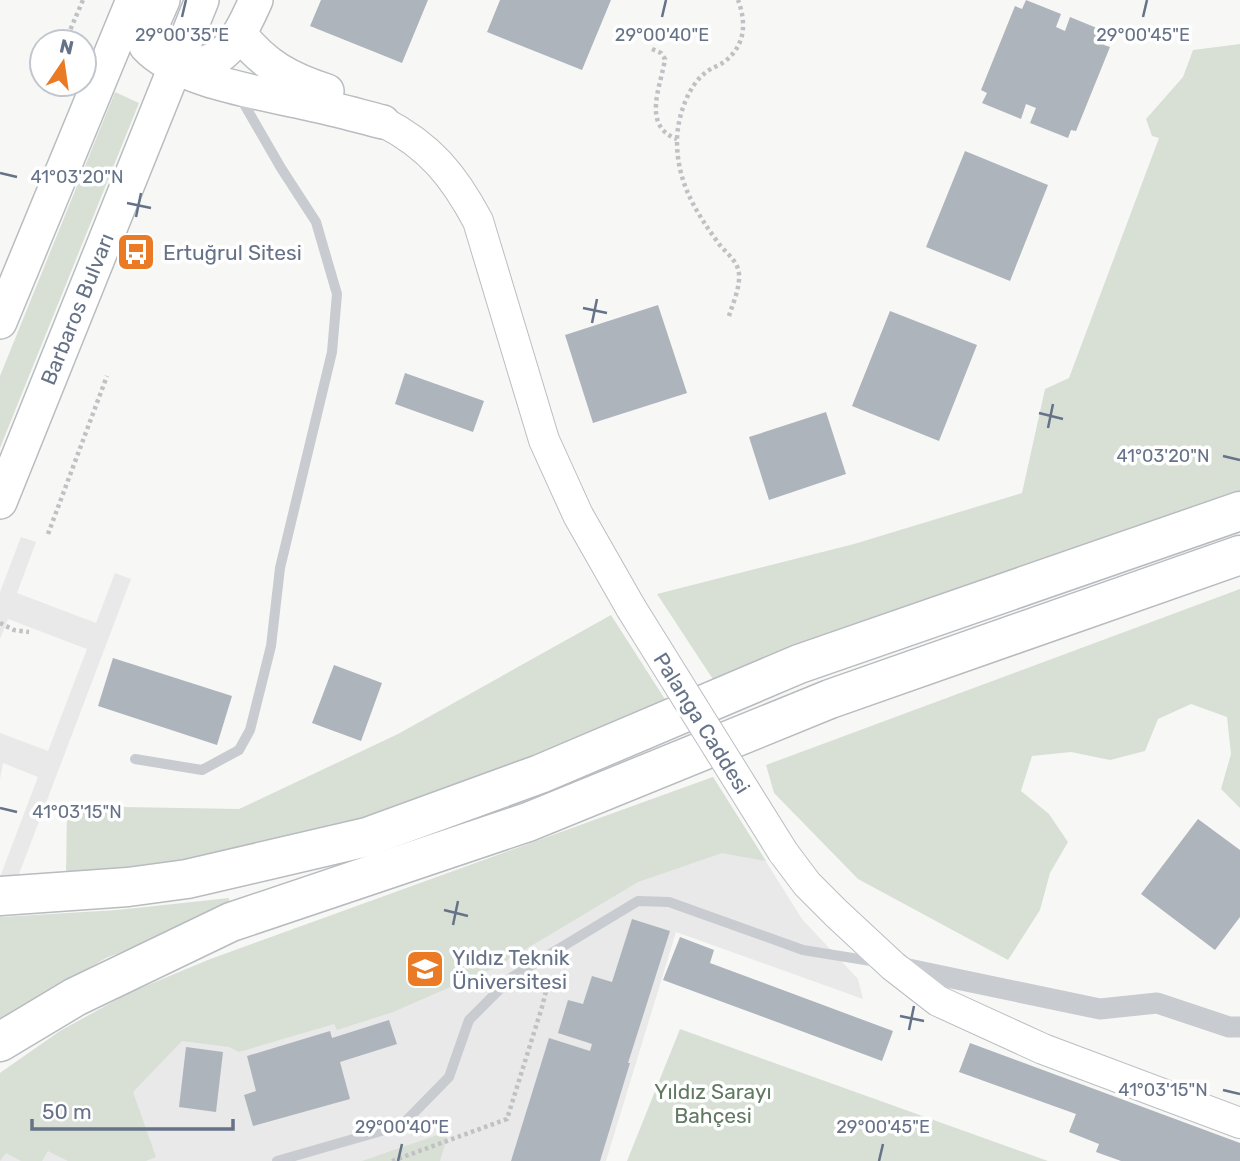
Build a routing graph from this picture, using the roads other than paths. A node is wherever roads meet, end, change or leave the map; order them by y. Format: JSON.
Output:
{"nodes":[{"id":1,"x":133,"y":0,"type":"edge"},
{"id":2,"x":163,"y":0,"type":"edge"},
{"id":3,"x":202,"y":0,"type":"edge"},
{"id":4,"x":256,"y":0,"type":"edge"},
{"id":5,"x":240,"y":34,"type":"junction"},
{"id":6,"x":174,"y":65,"type":"junction"},
{"id":7,"x":243,"y":89,"type":"junction"},
{"id":8,"x":383,"y":122,"type":"junction"},
{"id":9,"x":0,"y":322,"type":"edge"},
{"id":10,"x":0,"y":502,"type":"edge"},
{"id":11,"x":1240,"y":512,"type":"edge"},
{"id":12,"x":1240,"y":555,"type":"edge"},
{"id":13,"x":135,"y":759,"type":"dead end"},
{"id":14,"x":0,"y":896,"type":"edge"},
{"id":15,"x":893,"y":966,"type":"junction"},
{"id":16,"x":1240,"y":1027,"type":"edge"},
{"id":17,"x":0,"y":1042,"type":"edge"},
{"id":18,"x":1240,"y":1123,"type":"edge"},
{"id":19,"x":277,"y":1161,"type":"edge"}],
"edges":[{"from":1,"to":9,"type":"main road"},
{"from":2,"to":6,"type":"main road"},
{"from":3,"to":6,"type":"main road","name":"Barbaros Bulvarı"},
{"from":4,"to":5,"type":"main road"},
{"from":5,"to":6,"type":"main road"},
{"from":5,"to":8,"type":"main road"},
{"from":6,"to":7,"type":"main road"},
{"from":6,"to":10,"type":"main road","name":"Barbaros Bulvarı"},
{"from":7,"to":8,"type":"main road"},
{"from":7,"to":13,"type":"lane"},
{"from":8,"to":15,"type":"main road","name":"Palanga Caddesi","bridge":true},
{"from":11,"to":14,"type":"highway"},
{"from":12,"to":17,"type":"highway"},
{"from":15,"to":16,"type":"street"},
{"from":15,"to":18,"type":"main road","name":"Palanga Caddesi"},
{"from":15,"to":19,"type":"lane"}]}
